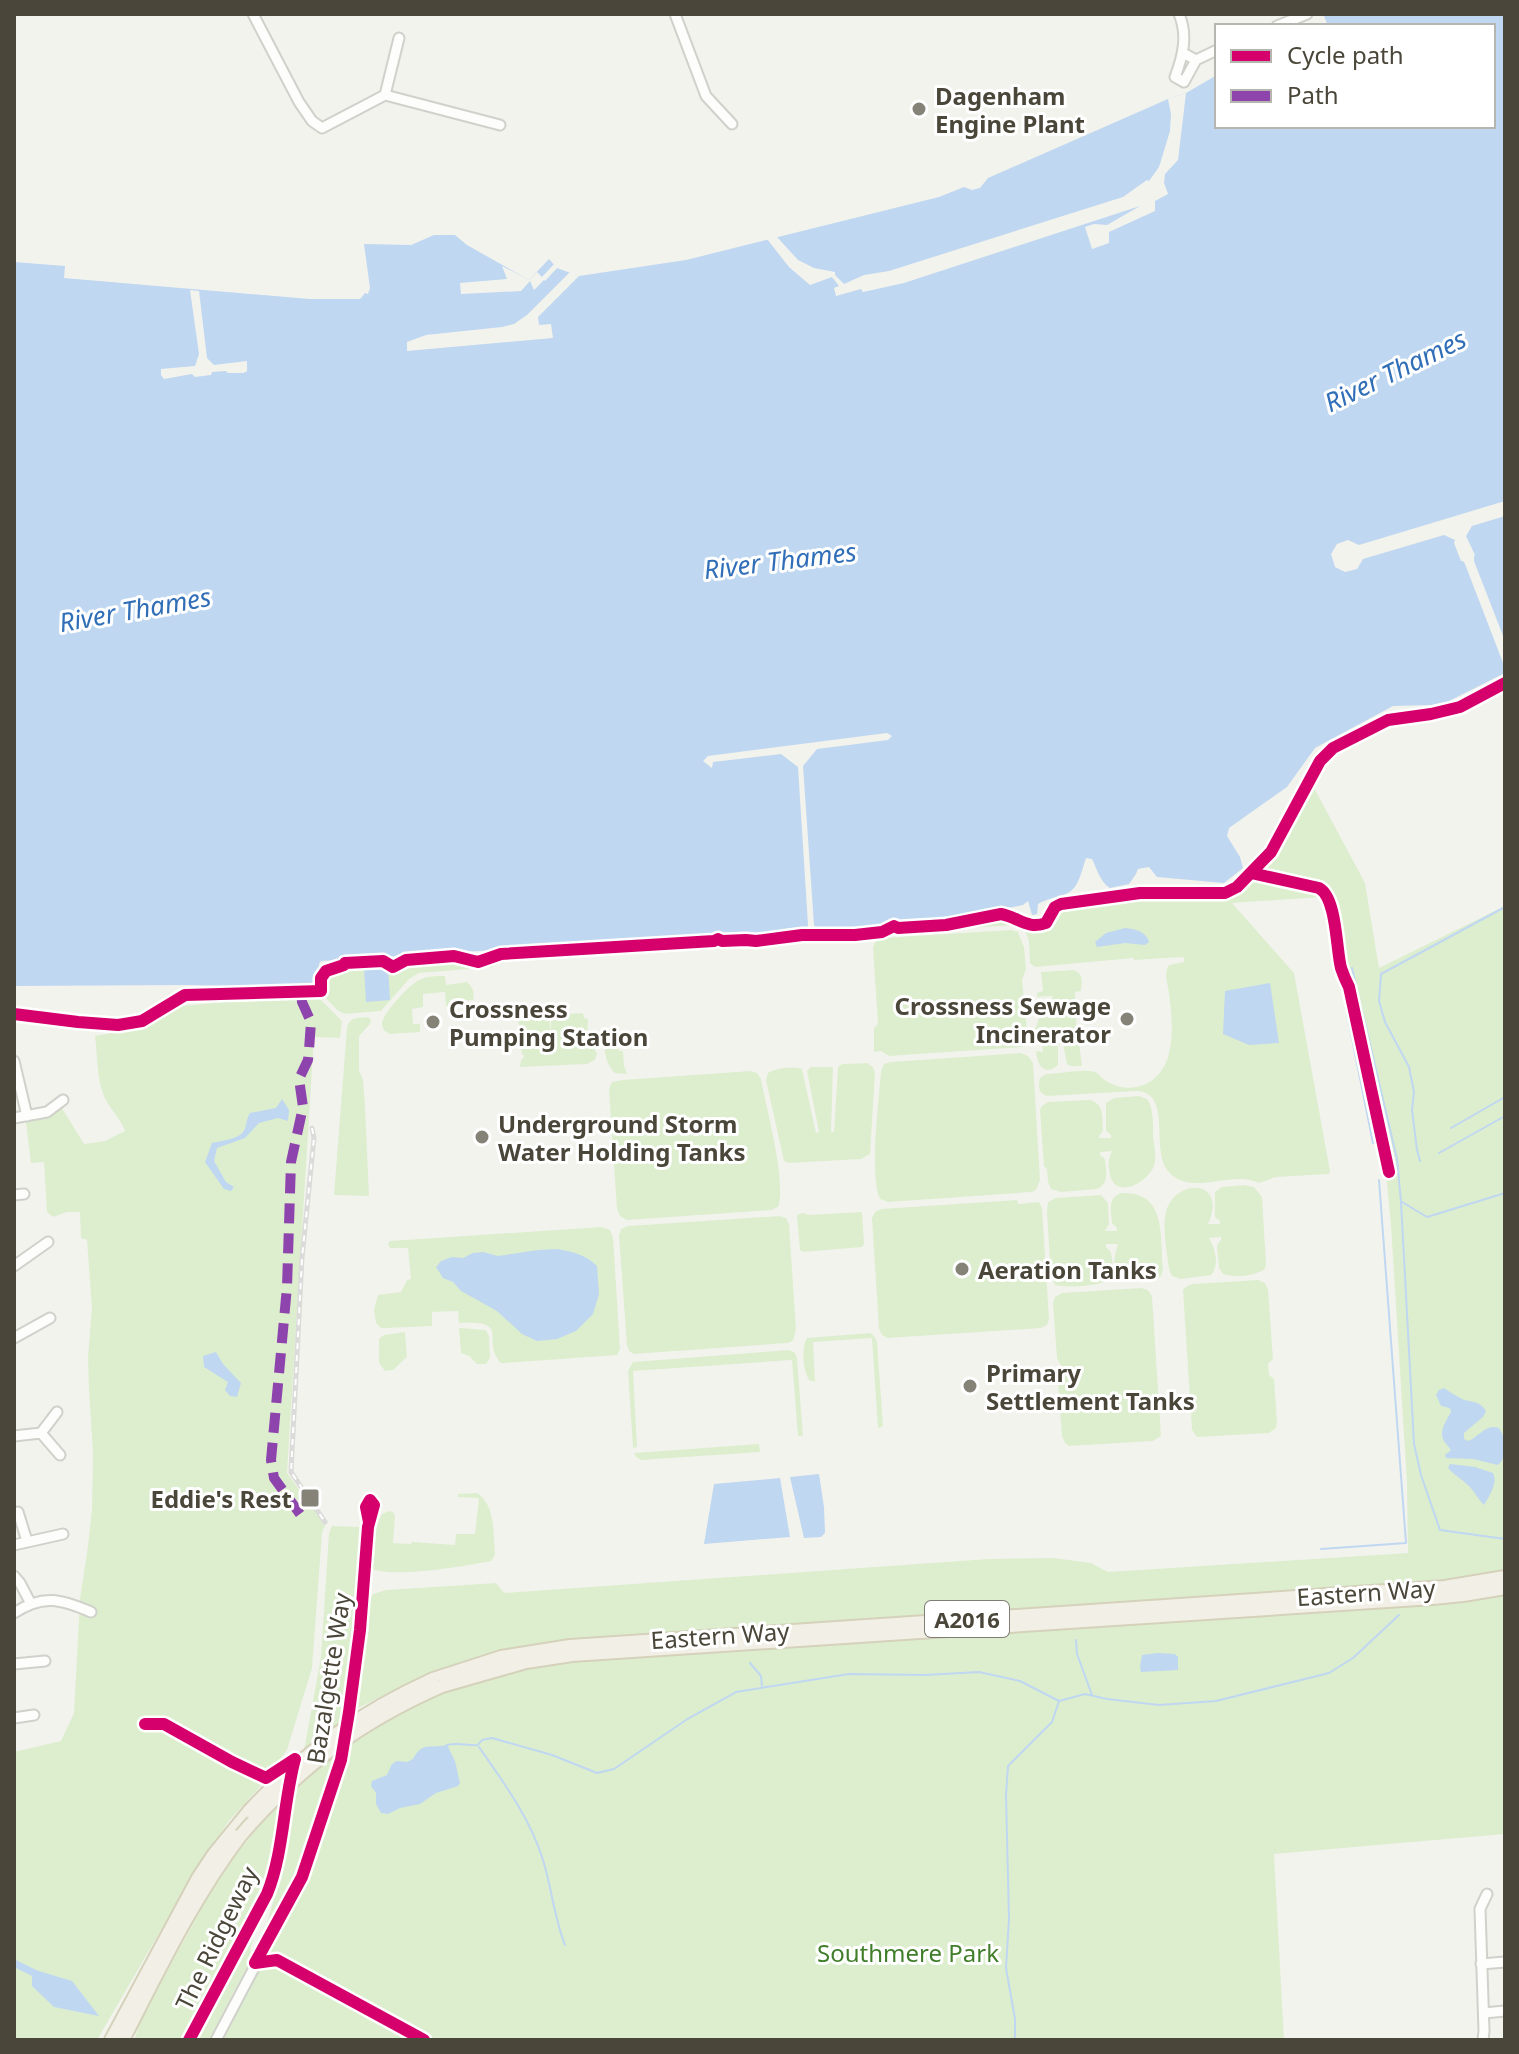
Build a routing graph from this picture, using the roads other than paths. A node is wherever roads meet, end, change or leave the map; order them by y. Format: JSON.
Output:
{"nodes":[{"id":1,"x":253,"y":14,"type":"edge"},
{"id":2,"x":675,"y":14,"type":"edge"},
{"id":3,"x":1179,"y":14,"type":"edge"},
{"id":4,"x":1307,"y":14,"type":"edge"},
{"id":5,"x":1282,"y":24,"type":"edge"},
{"id":6,"x":399,"y":38,"type":"dead end"},
{"id":7,"x":1215,"y":51,"type":"edge"},
{"id":8,"x":1183,"y":53,"type":"junction"},
{"id":9,"x":1196,"y":60,"type":"junction"},
{"id":10,"x":385,"y":95,"type":"junction"},
{"id":11,"x":732,"y":124,"type":"dead end"},
{"id":12,"x":500,"y":125,"type":"dead end"},
{"id":13,"x":14,"y":1061,"type":"edge"},
{"id":14,"x":63,"y":1100,"type":"dead end"},
{"id":15,"x":27,"y":1116,"type":"junction"},
{"id":16,"x":14,"y":1118,"type":"edge"},
{"id":17,"x":48,"y":1242,"type":"dead end"},
{"id":18,"x":14,"y":1266,"type":"edge"},
{"id":19,"x":50,"y":1318,"type":"dead end"},
{"id":20,"x":14,"y":1338,"type":"edge"},
{"id":21,"x":57,"y":1412,"type":"dead end"},
{"id":22,"x":41,"y":1433,"type":"junction"},
{"id":23,"x":14,"y":1436,"type":"edge"},
{"id":24,"x":60,"y":1455,"type":"dead end"},
{"id":25,"x":18,"y":1512,"type":"dead end"},
{"id":26,"x":368,"y":1524,"type":"dead end"},
{"id":27,"x":63,"y":1534,"type":"dead end"},
{"id":28,"x":27,"y":1541,"type":"junction"},
{"id":29,"x":14,"y":1545,"type":"edge"},
{"id":30,"x":14,"y":1576,"type":"edge"},
{"id":31,"x":1505,"y":1577,"type":"edge"},
{"id":32,"x":1505,"y":1588,"type":"edge"},
{"id":33,"x":30,"y":1602,"type":"junction"},
{"id":34,"x":91,"y":1612,"type":"dead end"},
{"id":35,"x":14,"y":1613,"type":"edge"},
{"id":36,"x":45,"y":1661,"type":"dead end"},
{"id":37,"x":14,"y":1664,"type":"edge"},
{"id":38,"x":437,"y":1683,"type":"junction"},
{"id":39,"x":34,"y":1715,"type":"dead end"},
{"id":40,"x":14,"y":1718,"type":"edge"},
{"id":41,"x":1487,"y":1894,"type":"dead end"},
{"id":42,"x":1505,"y":1962,"type":"edge"},
{"id":43,"x":1481,"y":1964,"type":"junction"},
{"id":44,"x":1505,"y":2011,"type":"edge"},
{"id":45,"x":1484,"y":2013,"type":"junction"},
{"id":46,"x":130,"y":2015,"type":"junction"},
{"id":47,"x":109,"y":2040,"type":"edge"},
{"id":48,"x":124,"y":2040,"type":"edge"},
{"id":49,"x":216,"y":2040,"type":"edge"},
{"id":50,"x":1483,"y":2040,"type":"edge"}],
"edges":[{"from":1,"to":10,"type":"street"},
{"from":2,"to":11,"type":"street"},
{"from":3,"to":8,"type":"street"},
{"from":4,"to":5,"type":"street"},
{"from":6,"to":10,"type":"street"},
{"from":7,"to":9,"type":"street"},
{"from":8,"to":9,"type":"street"},
{"from":8,"to":9,"type":"street"},
{"from":10,"to":12,"type":"street"},
{"from":13,"to":15,"type":"street"},
{"from":14,"to":15,"type":"street"},
{"from":15,"to":16,"type":"street"},
{"from":17,"to":18,"type":"street"},
{"from":19,"to":20,"type":"street"},
{"from":21,"to":22,"type":"street"},
{"from":22,"to":23,"type":"street"},
{"from":22,"to":24,"type":"street"},
{"from":25,"to":28,"type":"street"},
{"from":26,"to":49,"type":"street","name":"Bazalgette Way"},
{"from":27,"to":28,"type":"street"},
{"from":28,"to":29,"type":"street"},
{"from":30,"to":33,"type":"street"},
{"from":31,"to":38,"type":"main road","name":"Eastern Way","number":"A2016"},
{"from":32,"to":38,"type":"main road","name":"Eastern Way","number":"A2016"},
{"from":33,"to":34,"type":"street"},
{"from":33,"to":35,"type":"street"},
{"from":36,"to":37,"type":"street"},
{"from":38,"to":46,"type":"main road","name":"Eastern Way","number":"A2016","bridge":true},
{"from":38,"to":46,"type":"main road","name":"Eastern Way","number":"A2016","bridge":true},
{"from":39,"to":40,"type":"street"},
{"from":41,"to":43,"type":"street"},
{"from":42,"to":43,"type":"street"},
{"from":43,"to":45,"type":"street"},
{"from":44,"to":45,"type":"street"},
{"from":45,"to":50,"type":"street"},
{"from":46,"to":47,"type":"main road","name":"Eastern Way","number":"A2016"},
{"from":46,"to":48,"type":"main road","name":"Eastern Way","number":"A2016"}]}
